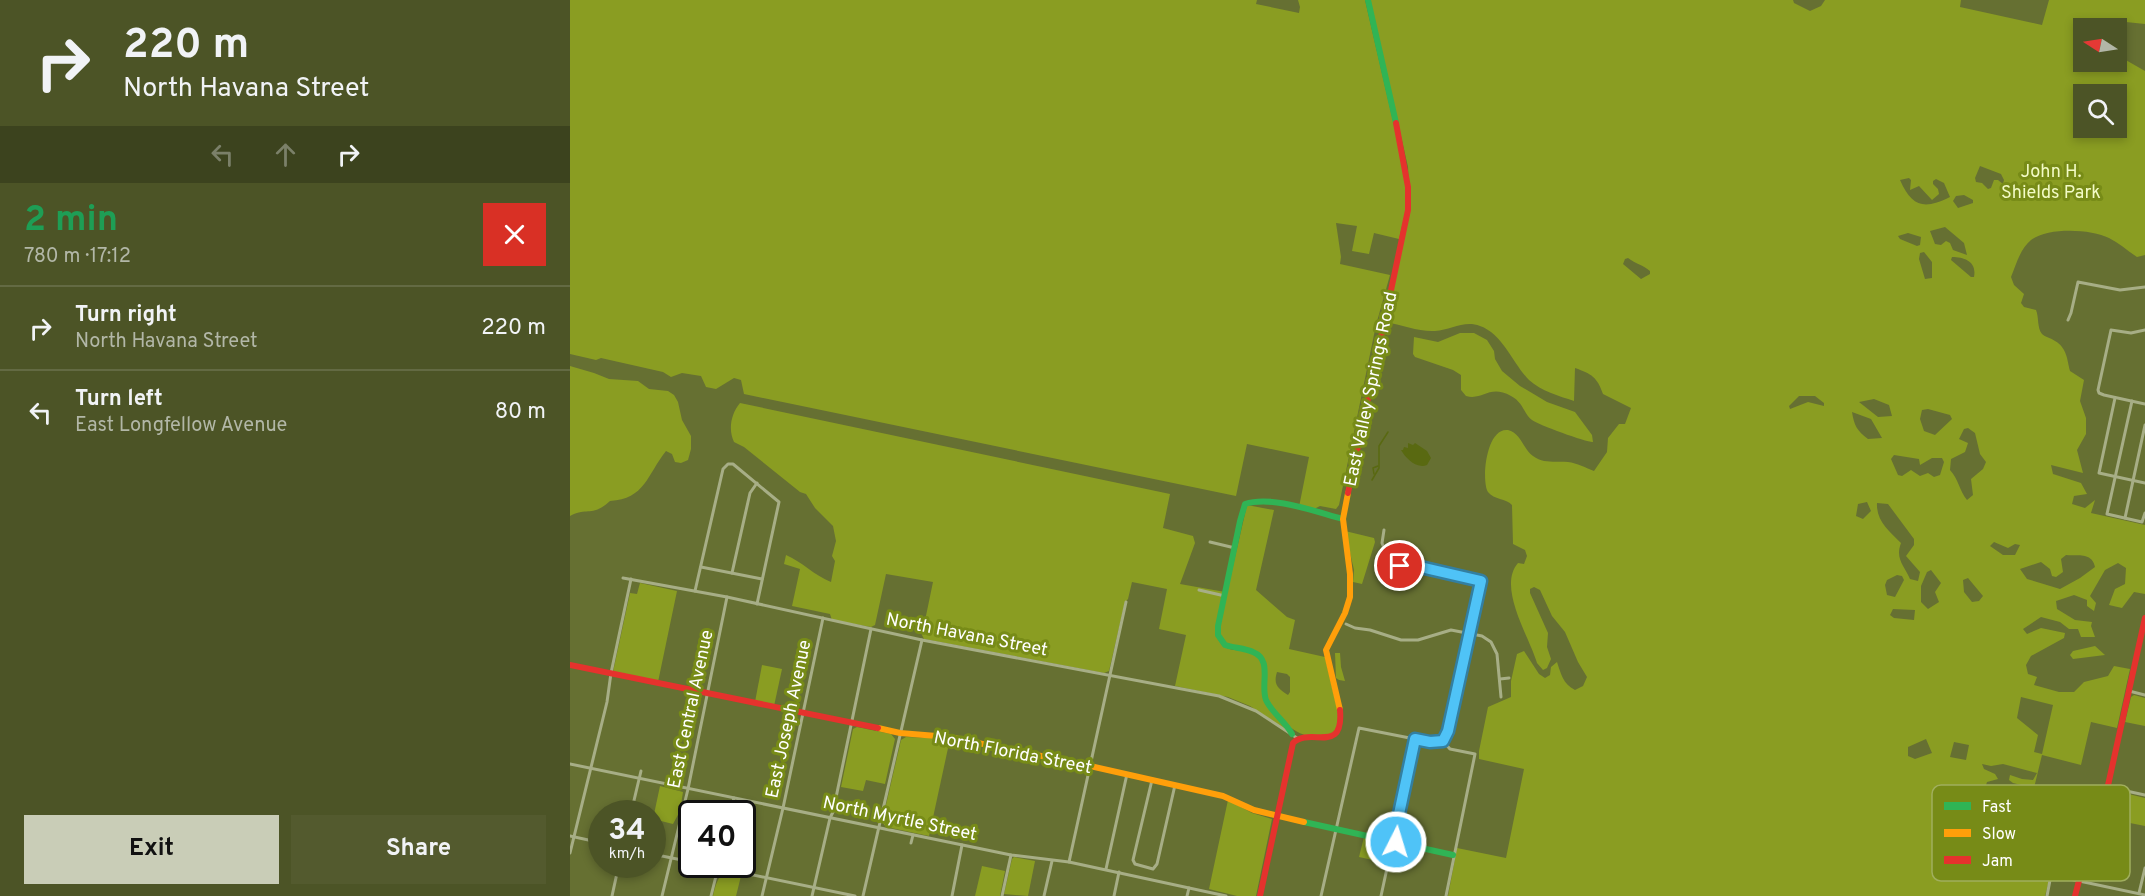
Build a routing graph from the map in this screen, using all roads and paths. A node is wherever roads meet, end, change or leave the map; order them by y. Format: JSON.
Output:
{"nodes":[{"id":1,"x":1368,"y":0,"type":"edge"},
{"id":2,"x":2145,"y":287,"type":"edge"},
{"id":3,"x":2068,"y":320,"type":"dead end"},
{"id":4,"x":2145,"y":330,"type":"edge"},
{"id":5,"x":2115,"y":398,"type":"junction"},
{"id":6,"x":2132,"y":401,"type":"junction"},
{"id":7,"x":2145,"y":404,"type":"edge"},
{"id":8,"x":2145,"y":425,"type":"edge"},
{"id":9,"x":2115,"y":476,"type":"junction"},
{"id":10,"x":2133,"y":480,"type":"junction"},
{"id":11,"x":758,"y":483,"type":"junction"},
{"id":12,"x":2145,"y":483,"type":"edge"},
{"id":13,"x":2145,"y":513,"type":"edge"},
{"id":14,"x":2125,"y":518,"type":"junction"},
{"id":15,"x":1343,"y":519,"type":"junction"},
{"id":16,"x":1384,"y":530,"type":"dead end"},
{"id":17,"x":1210,"y":542,"type":"dead end"},
{"id":18,"x":1235,"y":548,"type":"junction"},
{"id":19,"x":701,"y":567,"type":"junction"},
{"id":20,"x":732,"y":573,"type":"junction"},
{"id":21,"x":623,"y":578,"type":"dead end"},
{"id":22,"x":631,"y":579,"type":"junction"},
{"id":23,"x":762,"y":579,"type":"junction"},
{"id":24,"x":1199,"y":590,"type":"dead end"},
{"id":25,"x":695,"y":591,"type":"junction"},
{"id":26,"x":1225,"y":596,"type":"junction"},
{"id":27,"x":727,"y":597,"type":"junction"},
{"id":28,"x":1126,"y":602,"type":"dead end"},
{"id":29,"x":757,"y":604,"type":"junction"},
{"id":30,"x":823,"y":618,"type":"junction"},
{"id":31,"x":2145,"y":618,"type":"edge"},
{"id":32,"x":1346,"y":624,"type":"dead end"},
{"id":33,"x":871,"y":629,"type":"junction"},
{"id":34,"x":1469,"y":633,"type":"junction"},
{"id":35,"x":922,"y":640,"type":"junction"},
{"id":36,"x":570,"y":665,"type":"edge"},
{"id":37,"x":611,"y":673,"type":"junction"},
{"id":38,"x":1110,"y":676,"type":"junction"},
{"id":39,"x":1509,"y":678,"type":"dead end"},
{"id":40,"x":1500,"y":679,"type":"junction"},
{"id":41,"x":2129,"y":691,"type":"junction"},
{"id":42,"x":706,"y":694,"type":"junction"},
{"id":43,"x":2145,"y":695,"type":"edge"},
{"id":44,"x":1501,"y":697,"type":"dead end"},
{"id":45,"x":803,"y":713,"type":"junction"},
{"id":46,"x":851,"y":723,"type":"junction"},
{"id":47,"x":900,"y":734,"type":"junction"},
{"id":48,"x":1294,"y":736,"type":"junction"},
{"id":49,"x":1415,"y":739,"type":"junction"},
{"id":50,"x":1443,"y":741,"type":"junction"},
{"id":51,"x":570,"y":764,"type":"edge"},
{"id":52,"x":1090,"y":766,"type":"junction"},
{"id":53,"x":590,"y":768,"type":"junction"},
{"id":54,"x":640,"y":771,"type":"dead end"},
{"id":55,"x":1126,"y":774,"type":"junction"},
{"id":56,"x":639,"y":779,"type":"junction"},
{"id":57,"x":1152,"y":780,"type":"junction"},
{"id":58,"x":1175,"y":785,"type":"junction"},
{"id":59,"x":2108,"y":785,"type":"edge"},
{"id":60,"x":688,"y":789,"type":"junction"},
{"id":61,"x":2130,"y":792,"type":"edge"},
{"id":62,"x":2145,"y":795,"type":"edge"},
{"id":63,"x":734,"y":798,"type":"joint"},
{"id":64,"x":634,"y":800,"type":"edge"},
{"id":65,"x":783,"y":808,"type":"junction"},
{"id":66,"x":1276,"y":816,"type":"junction"},
{"id":67,"x":830,"y":818,"type":"junction"},
{"id":68,"x":878,"y":827,"type":"junction"},
{"id":69,"x":1335,"y":829,"type":"junction"},
{"id":70,"x":913,"y":835,"type":"junction"},
{"id":71,"x":572,"y":837,"type":"edge"},
{"id":72,"x":588,"y":840,"type":"edge"},
{"id":73,"x":1393,"y":842,"type":"junction"},
{"id":74,"x":911,"y":843,"type":"dead end"},
{"id":75,"x":963,"y":845,"type":"junction"},
{"id":76,"x":570,"y":853,"type":"edge"},
{"id":77,"x":1011,"y":855,"type":"junction"},
{"id":78,"x":1453,"y":855,"type":"junction"},
{"id":79,"x":666,"y":857,"type":"edge"},
{"id":80,"x":672,"y":858,"type":"junction"},
{"id":81,"x":678,"y":859,"type":"edge"},
{"id":82,"x":1052,"y":861,"type":"junction"},
{"id":83,"x":1069,"y":862,"type":"junction"},
{"id":84,"x":2145,"y":868,"type":"edge"},
{"id":85,"x":1106,"y":869,"type":"junction"},
{"id":86,"x":1119,"y":872,"type":"junction"},
{"id":87,"x":756,"y":876,"type":"edge"},
{"id":88,"x":616,"y":878,"type":"edge"},
{"id":89,"x":715,"y":878,"type":"edge"},
{"id":90,"x":766,"y":879,"type":"junction"},
{"id":91,"x":2050,"y":881,"type":"edge"},
{"id":92,"x":2079,"y":881,"type":"edge"},
{"id":93,"x":2084,"y":881,"type":"edge"},
{"id":94,"x":814,"y":888,"type":"junction"},
{"id":95,"x":1189,"y":888,"type":"junction"},
{"id":96,"x":2124,"y":890,"type":"junction"},
{"id":97,"x":2139,"y":893,"type":"junction"},
{"id":98,"x":2145,"y":895,"type":"edge"},
{"id":99,"x":612,"y":896,"type":"edge"},
{"id":100,"x":662,"y":896,"type":"edge"},
{"id":101,"x":711,"y":896,"type":"edge"},
{"id":102,"x":762,"y":896,"type":"edge"},
{"id":103,"x":812,"y":896,"type":"edge"},
{"id":104,"x":855,"y":896,"type":"edge"},
{"id":105,"x":863,"y":896,"type":"edge"},
{"id":106,"x":952,"y":896,"type":"edge"},
{"id":107,"x":1002,"y":896,"type":"edge"},
{"id":108,"x":1044,"y":896,"type":"edge"},
{"id":109,"x":1114,"y":896,"type":"edge"},
{"id":110,"x":1188,"y":896,"type":"edge"},
{"id":111,"x":1226,"y":896,"type":"edge"},
{"id":112,"x":1260,"y":896,"type":"edge"},
{"id":113,"x":1320,"y":896,"type":"edge"},
{"id":114,"x":1381,"y":896,"type":"edge"},
{"id":115,"x":1446,"y":896,"type":"edge"},
{"id":116,"x":2047,"y":896,"type":"edge"},
{"id":117,"x":2075,"y":896,"type":"edge"},
{"id":118,"x":2123,"y":896,"type":"edge"}],
"edges":[{"from":1,"to":15,"type":"street","name":"East Valley Springs Road"},
{"from":2,"to":3,"type":"street"},
{"from":4,"to":5,"type":"street"},
{"from":5,"to":6,"type":"street"},
{"from":5,"to":9,"type":"street"},
{"from":6,"to":7,"type":"street"},
{"from":6,"to":9,"type":"street"},
{"from":8,"to":10,"type":"street"},
{"from":9,"to":10,"type":"street"},
{"from":9,"to":14,"type":"street"},
{"from":10,"to":12,"type":"street"},
{"from":10,"to":14,"type":"street"},
{"from":11,"to":19,"type":"street"},
{"from":11,"to":20,"type":"street"},
{"from":11,"to":23,"type":"street"},
{"from":13,"to":14,"type":"street"},
{"from":15,"to":18,"type":"street"},
{"from":15,"to":48,"type":"street","name":"East Valley Springs Road"},
{"from":16,"to":34,"type":"street"},
{"from":17,"to":18,"type":"street"},
{"from":18,"to":26,"type":"street"},
{"from":19,"to":20,"type":"street"},
{"from":19,"to":25,"type":"street"},
{"from":20,"to":23,"type":"street"},
{"from":21,"to":22,"type":"street","name":"North Havana Street"},
{"from":22,"to":25,"type":"street","name":"North Havana Street"},
{"from":22,"to":37,"type":"street"},
{"from":23,"to":29,"type":"street"},
{"from":24,"to":26,"type":"street"},
{"from":25,"to":27,"type":"street","name":"North Havana Street"},
{"from":26,"to":48,"type":"street"},
{"from":27,"to":29,"type":"street","name":"North Havana Street"},
{"from":27,"to":42,"type":"street","name":"East Central Avenue"},
{"from":28,"to":38,"type":"street"},
{"from":29,"to":30,"type":"street","name":"North Havana Street"},
{"from":30,"to":33,"type":"street","name":"North Havana Street"},
{"from":30,"to":45,"type":"street","name":"East Joseph Avenue"},
{"from":31,"to":41,"type":"street"},
{"from":32,"to":34,"type":"street"},
{"from":33,"to":35,"type":"street","name":"North Havana Street"},
{"from":33,"to":46,"type":"street"},
{"from":34,"to":40,"type":"street"},
{"from":34,"to":50,"type":"street"},
{"from":35,"to":38,"type":"street","name":"North Havana Street"},
{"from":35,"to":47,"type":"street"},
{"from":36,"to":37,"type":"street","name":"North Florida Street"},
{"from":37,"to":42,"type":"street","name":"North Florida Street"},
{"from":37,"to":53,"type":"street"},
{"from":38,"to":48,"type":"street","name":"North Havana Street"},
{"from":38,"to":52,"type":"street"},
{"from":39,"to":40,"type":"street"},
{"from":40,"to":44,"type":"street"},
{"from":41,"to":43,"type":"street"},
{"from":41,"to":59,"type":"street"},
{"from":42,"to":45,"type":"street","name":"North Florida Street"},
{"from":42,"to":60,"type":"street","name":"East Central Avenue"},
{"from":45,"to":46,"type":"street","name":"North Florida Street"},
{"from":45,"to":65,"type":"street","name":"East Joseph Avenue"},
{"from":46,"to":47,"type":"street","name":"North Florida Street"},
{"from":46,"to":67,"type":"street"},
{"from":47,"to":52,"type":"street","name":"North Florida Street"},
{"from":47,"to":68,"type":"street"},
{"from":48,"to":66,"type":"street"},
{"from":49,"to":50,"type":"street"},
{"from":49,"to":69,"type":"street"},
{"from":49,"to":73,"type":"street"},
{"from":50,"to":78,"type":"street"},
{"from":51,"to":53,"type":"street","name":"North Myrtle Street"},
{"from":52,"to":55,"type":"street","name":"North Florida Street"},
{"from":52,"to":83,"type":"street"},
{"from":53,"to":56,"type":"street","name":"North Myrtle Street"},
{"from":53,"to":71,"type":"street"},
{"from":54,"to":56,"type":"street"},
{"from":55,"to":57,"type":"street","name":"North Florida Street"},
{"from":55,"to":85,"type":"street"},
{"from":56,"to":60,"type":"street","name":"North Myrtle Street"},
{"from":56,"to":64,"type":"street"},
{"from":57,"to":58,"type":"street","name":"North Florida Street"},
{"from":57,"to":58,"type":"street"},
{"from":58,"to":66,"type":"street","name":"North Florida Street"},
{"from":60,"to":63,"type":"street","name":"North Myrtle Street"},
{"from":60,"to":80,"type":"street","name":"East Central Avenue"},
{"from":61,"to":62,"type":"street"},
{"from":63,"to":65,"type":"street","name":"North Myrtle Street"},
{"from":65,"to":67,"type":"street","name":"North Myrtle Street"},
{"from":65,"to":90,"type":"street","name":"East Joseph Avenue"},
{"from":66,"to":69,"type":"street","name":"North Florida Street"},
{"from":66,"to":112,"type":"street"},
{"from":67,"to":68,"type":"street","name":"North Myrtle Street"},
{"from":67,"to":94,"type":"street"},
{"from":68,"to":70,"type":"street","name":"North Myrtle Street"},
{"from":68,"to":105,"type":"street"},
{"from":69,"to":73,"type":"street","name":"North Florida Street"},
{"from":69,"to":113,"type":"street"},
{"from":70,"to":74,"type":"street"},
{"from":70,"to":75,"type":"street","name":"North Myrtle Street"},
{"from":71,"to":72,"type":"street"},
{"from":71,"to":76,"type":"street"},
{"from":73,"to":78,"type":"street","name":"North Florida Street"},
{"from":73,"to":114,"type":"street"},
{"from":75,"to":77,"type":"street","name":"North Myrtle Street"},
{"from":75,"to":106,"type":"street"},
{"from":77,"to":82,"type":"street","name":"North Myrtle Street"},
{"from":77,"to":107,"type":"street"},
{"from":78,"to":115,"type":"street"},
{"from":79,"to":80,"type":"street"},
{"from":80,"to":81,"type":"street"},
{"from":80,"to":100,"type":"street","name":"East Central Avenue"},
{"from":82,"to":83,"type":"street","name":"North Myrtle Street"},
{"from":82,"to":108,"type":"street"},
{"from":83,"to":85,"type":"street","name":"North Myrtle Street"},
{"from":84,"to":97,"type":"street"},
{"from":85,"to":86,"type":"street","name":"North Myrtle Street"},
{"from":86,"to":95,"type":"street","name":"North Myrtle Street"},
{"from":86,"to":109,"type":"street"},
{"from":87,"to":90,"type":"street"},
{"from":88,"to":99,"type":"street"},
{"from":89,"to":101,"type":"street"},
{"from":90,"to":94,"type":"street"},
{"from":90,"to":102,"type":"street","name":"East Joseph Avenue"},
{"from":91,"to":116,"type":"street"},
{"from":92,"to":117,"type":"street"},
{"from":93,"to":96,"type":"street"},
{"from":94,"to":103,"type":"street"},
{"from":94,"to":104,"type":"street"},
{"from":95,"to":110,"type":"street"},
{"from":95,"to":111,"type":"street","name":"North Myrtle Street"},
{"from":96,"to":97,"type":"street"},
{"from":96,"to":118,"type":"street"},
{"from":97,"to":98,"type":"street"}]}
